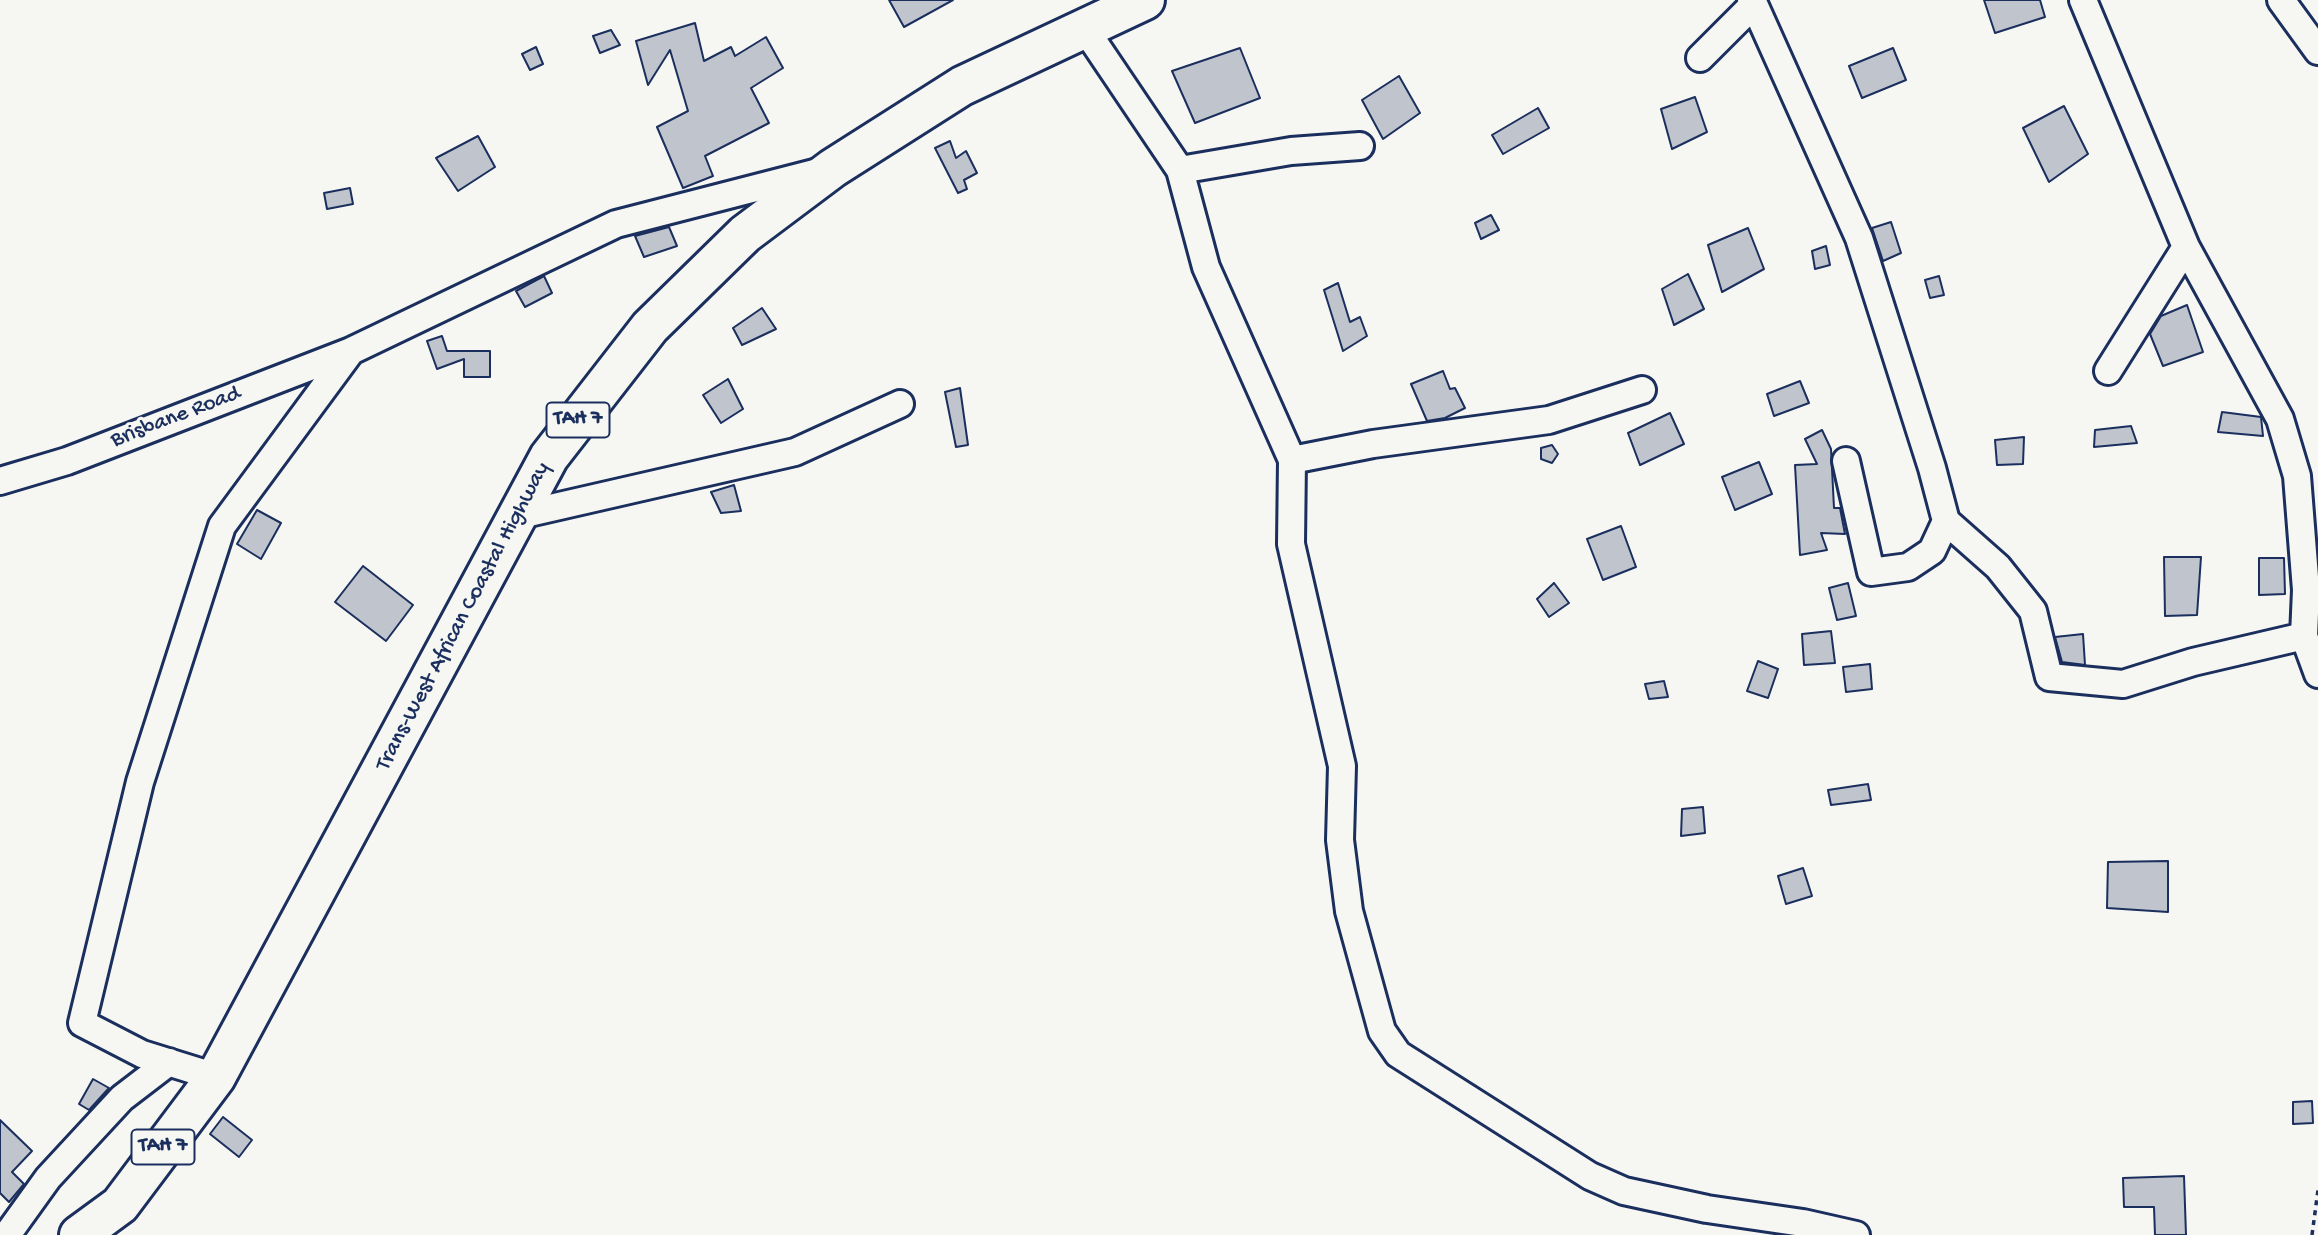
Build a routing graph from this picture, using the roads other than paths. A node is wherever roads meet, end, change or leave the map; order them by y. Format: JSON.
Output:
{"nodes":[{"id":1,"x":2083,"y":0,"type":"edge"},
{"id":2,"x":2281,"y":0,"type":"edge"},
{"id":3,"x":1137,"y":1,"type":"edge"},
{"id":4,"x":1752,"y":2,"type":"edge"},
{"id":5,"x":1085,"y":29,"type":"junction"},
{"id":6,"x":2318,"y":51,"type":"edge"},
{"id":7,"x":1700,"y":58,"type":"dead end"},
{"id":8,"x":1360,"y":146,"type":"dead end"},
{"id":9,"x":833,"y":168,"type":"junction"},
{"id":10,"x":1180,"y":170,"type":"junction"},
{"id":11,"x":2186,"y":247,"type":"junction"},
{"id":12,"x":351,"y":351,"type":"junction"},
{"id":13,"x":2108,"y":372,"type":"dead end"},
{"id":14,"x":1642,"y":390,"type":"dead end"},
{"id":15,"x":900,"y":404,"type":"dead end"},
{"id":16,"x":1292,"y":460,"type":"junction"},
{"id":17,"x":1846,"y":461,"type":"dead end"},
{"id":18,"x":0,"y":481,"type":"edge"},
{"id":19,"x":520,"y":515,"type":"junction"},
{"id":20,"x":1946,"y":521,"type":"junction"},
{"id":21,"x":2312,"y":592,"type":"edge"},
{"id":22,"x":2304,"y":636,"type":"junction"},
{"id":23,"x":2318,"y":674,"type":"edge"},
{"id":24,"x":169,"y":1062,"type":"junction"},
{"id":25,"x":216,"y":1077,"type":"junction"},
{"id":26,"x":7,"y":1235,"type":"edge"},
{"id":27,"x":79,"y":1235,"type":"edge"},
{"id":28,"x":1856,"y":1235,"type":"edge"}],
"edges":[{"from":1,"to":11,"type":"street"},
{"from":2,"to":6,"type":"street"},
{"from":3,"to":5,"type":"highway","name":"Trans-West African Coastal Highway","number":"TAH 7"},
{"from":4,"to":7,"type":"street"},
{"from":4,"to":20,"type":"street"},
{"from":5,"to":9,"type":"highway","name":"Trans-West African Coastal Highway","number":"TAH 7"},
{"from":5,"to":10,"type":"street"},
{"from":8,"to":10,"type":"street"},
{"from":9,"to":12,"type":"street","name":"Brisbane Road"},
{"from":9,"to":19,"type":"highway","name":"Trans-West African Coastal Highway","number":"TAH 7"},
{"from":10,"to":16,"type":"street"},
{"from":11,"to":13,"type":"street"},
{"from":11,"to":21,"type":"street"},
{"from":12,"to":18,"type":"street","name":"Brisbane Road"},
{"from":12,"to":24,"type":"street"},
{"from":14,"to":16,"type":"street"},
{"from":15,"to":19,"type":"street"},
{"from":16,"to":28,"type":"street"},
{"from":17,"to":20,"type":"street"},
{"from":19,"to":25,"type":"highway","name":"Trans-West African Coastal Highway","number":"TAH 7"},
{"from":20,"to":22,"type":"street"},
{"from":21,"to":22,"type":"street"},
{"from":22,"to":23,"type":"street"},
{"from":24,"to":25,"type":"street"},
{"from":24,"to":26,"type":"street"},
{"from":25,"to":27,"type":"highway","name":"Trans-West African Coastal Highway","number":"TAH 7"}]}
